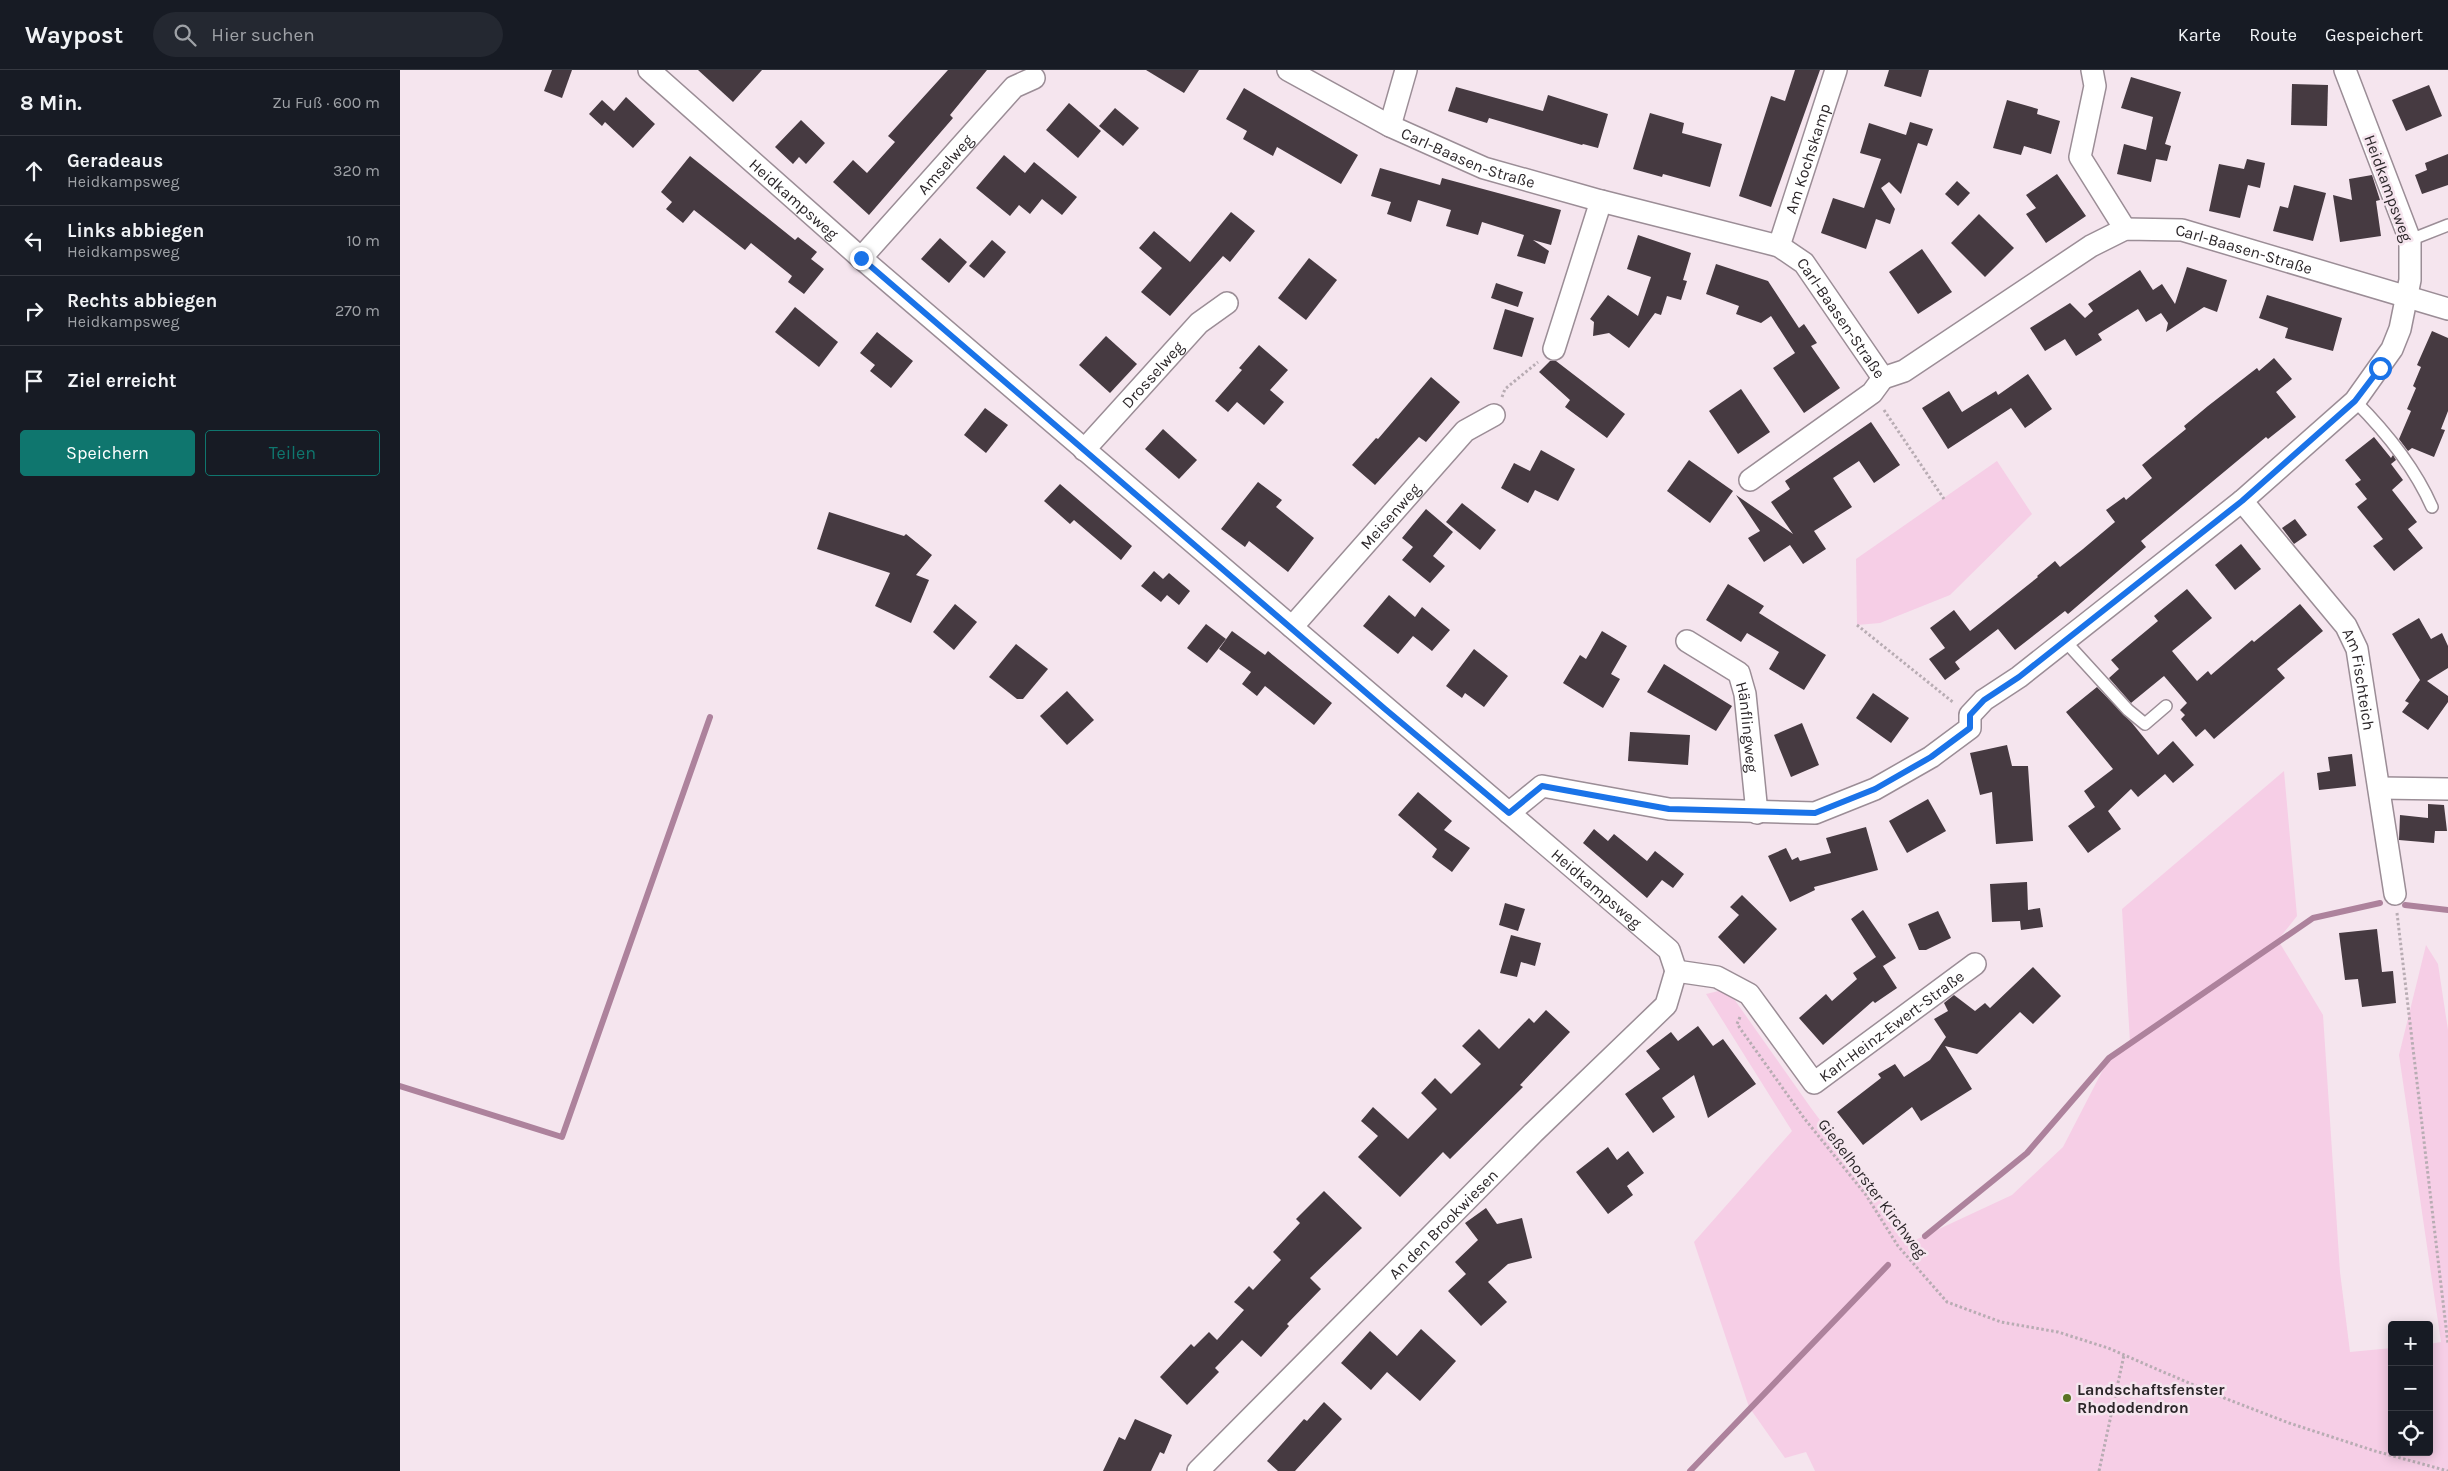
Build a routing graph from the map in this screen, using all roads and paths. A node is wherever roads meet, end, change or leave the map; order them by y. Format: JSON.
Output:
{"nodes":[{"id":1,"x":1288,"y":70,"type":"edge"},
{"id":2,"x":1406,"y":70,"type":"edge"},
{"id":3,"x":1836,"y":70,"type":"edge"},
{"id":4,"x":2092,"y":70,"type":"edge"},
{"id":5,"x":2345,"y":70,"type":"edge"},
{"id":6,"x":652,"y":71,"type":"edge"},
{"id":7,"x":1034,"y":78,"type":"dead end"},
{"id":8,"x":1390,"y":126,"type":"junction"},
{"id":9,"x":1601,"y":201,"type":"junction"},
{"id":10,"x":2448,"y":225,"type":"edge"},
{"id":11,"x":2125,"y":229,"type":"junction"},
{"id":12,"x":2410,"y":240,"type":"junction"},
{"id":13,"x":1779,"y":246,"type":"junction"},
{"id":14,"x":861,"y":258,"type":"junction"},
{"id":15,"x":2407,"y":297,"type":"junction"},
{"id":16,"x":1227,"y":303,"type":"dead end"},
{"id":17,"x":2448,"y":309,"type":"edge"},
{"id":18,"x":1554,"y":349,"type":"joint"},
{"id":19,"x":1878,"y":385,"type":"junction"},
{"id":20,"x":2355,"y":401,"type":"junction"},
{"id":21,"x":1494,"y":415,"type":"joint"},
{"id":22,"x":1084,"y":450,"type":"junction"},
{"id":23,"x":1750,"y":480,"type":"dead end"},
{"id":24,"x":1944,"y":499,"type":"dead end"},
{"id":25,"x":2242,"y":501,"type":"junction"},
{"id":26,"x":2432,"y":507,"type":"dead end"},
{"id":27,"x":1857,"y":625,"type":"dead end"},
{"id":28,"x":1292,"y":627,"type":"junction"},
{"id":29,"x":1687,"y":641,"type":"dead end"},
{"id":30,"x":2065,"y":641,"type":"junction"},
{"id":31,"x":2166,"y":706,"type":"dead end"},
{"id":32,"x":1970,"y":715,"type":"junction"},
{"id":33,"x":2378,"y":788,"type":"junction"},
{"id":34,"x":2448,"y":789,"type":"edge"},
{"id":35,"x":1757,"y":812,"type":"junction"},
{"id":36,"x":1509,"y":813,"type":"junction"},
{"id":37,"x":2395,"y":894,"type":"joint"},
{"id":38,"x":1975,"y":964,"type":"dead end"},
{"id":39,"x":1676,"y":971,"type":"junction"},
{"id":40,"x":1749,"y":994,"type":"junction"},
{"id":41,"x":2448,"y":1344,"type":"edge"},
{"id":42,"x":2124,"y":1355,"type":"junction"},
{"id":43,"x":1198,"y":1471,"type":"edge"},
{"id":44,"x":2099,"y":1471,"type":"edge"},
{"id":45,"x":2448,"y":1471,"type":"edge"}],
"edges":[{"from":1,"to":8,"type":"street","name":"Carl-Baasen-Straße"},
{"from":2,"to":8,"type":"street"},
{"from":3,"to":13,"type":"street","name":"Am Kochskamp"},
{"from":4,"to":11,"type":"street"},
{"from":5,"to":12,"type":"street","name":"Heidkampsweg"},
{"from":6,"to":14,"type":"street","name":"Heidkampsweg"},
{"from":7,"to":14,"type":"street","name":"Amselweg"},
{"from":8,"to":9,"type":"street","name":"Carl-Baasen-Straße"},
{"from":9,"to":13,"type":"street","name":"Carl-Baasen-Straße"},
{"from":9,"to":18,"type":"street"},
{"from":10,"to":12,"type":"lane"},
{"from":11,"to":15,"type":"street","name":"Carl-Baasen-Straße"},
{"from":11,"to":19,"type":"street","name":"Carl-Baasen-Straße"},
{"from":12,"to":15,"type":"street","name":"Heidkampsweg"},
{"from":13,"to":19,"type":"street","name":"Carl-Baasen-Straße"},
{"from":14,"to":22,"type":"street","name":"Heidkampsweg"},
{"from":15,"to":17,"type":"street","name":"Carl-Baasen-Straße"},
{"from":15,"to":20,"type":"street","name":"Heidkampsweg"},
{"from":16,"to":22,"type":"street","name":"Drosselweg"},
{"from":18,"to":21,"type":"path"},
{"from":19,"to":23,"type":"street"},
{"from":19,"to":24,"type":"path"},
{"from":20,"to":25,"type":"street","name":"Heidkampsweg"},
{"from":20,"to":26,"type":"lane"},
{"from":21,"to":28,"type":"street","name":"Meisenweg"},
{"from":22,"to":28,"type":"street","name":"Heidkampsweg"},
{"from":25,"to":30,"type":"street","name":"Heidkampsweg"},
{"from":25,"to":33,"type":"street","name":"Am Fischteich"},
{"from":27,"to":32,"type":"path"},
{"from":28,"to":36,"type":"street","name":"Heidkampsweg"},
{"from":29,"to":35,"type":"street","name":"Hänflingweg"},
{"from":30,"to":31,"type":"lane"},
{"from":30,"to":32,"type":"street","name":"Heidkampsweg"},
{"from":32,"to":35,"type":"street","name":"Heidkampsweg"},
{"from":33,"to":34,"type":"street"},
{"from":33,"to":37,"type":"street","name":"Am Fischteich"},
{"from":35,"to":36,"type":"street","name":"Heidkampsweg"},
{"from":36,"to":39,"type":"street","name":"Heidkampsweg"},
{"from":37,"to":41,"type":"path"},
{"from":38,"to":40,"type":"street","name":"Karl-Heinz-Ewert-Straße"},
{"from":39,"to":40,"type":"street","name":"Karl-Heinz-Ewert-Straße"},
{"from":39,"to":43,"type":"street","name":"An den Brookwiesen"},
{"from":40,"to":42,"type":"path","name":"Gießelhorster Kirchweg"},
{"from":42,"to":44,"type":"path"},
{"from":42,"to":45,"type":"path","name":"Gießelhorster Kirchweg"}]}
